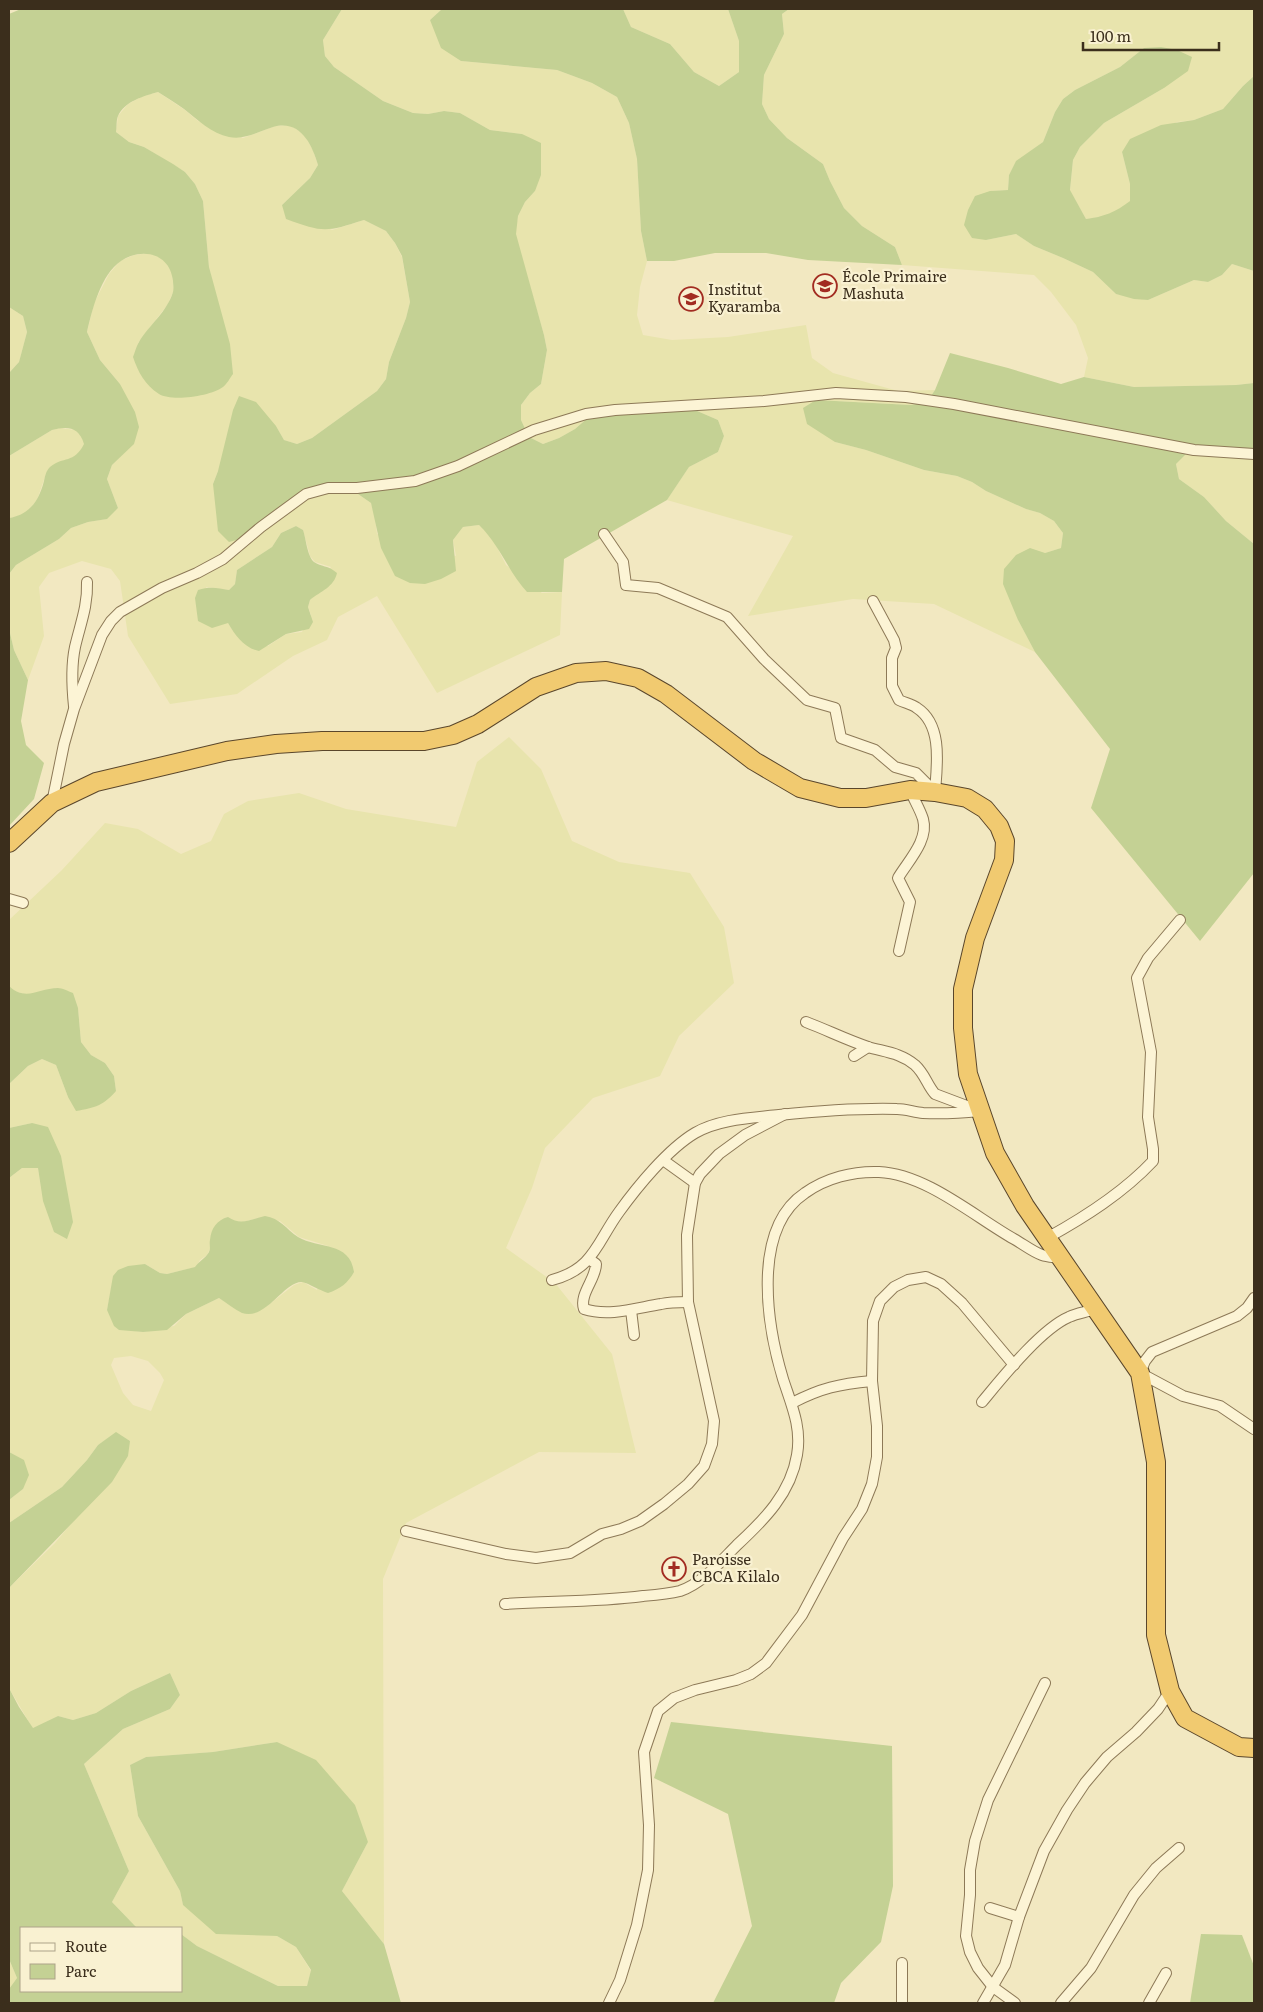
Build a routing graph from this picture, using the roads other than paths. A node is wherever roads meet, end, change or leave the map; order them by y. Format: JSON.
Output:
{"nodes":[{"id":1,"x":1254,"y":454,"type":"edge"},
{"id":2,"x":604,"y":534,"type":"dead end"},
{"id":3,"x":87,"y":582,"type":"dead end"},
{"id":4,"x":873,"y":601,"type":"dead end"},
{"id":5,"x":74,"y":709,"type":"junction"},
{"id":6,"x":910,"y":790,"type":"junction"},
{"id":7,"x":935,"y":792,"type":"junction"},
{"id":8,"x":52,"y":803,"type":"junction"},
{"id":9,"x":9,"y":843,"type":"edge"},
{"id":10,"x":9,"y":899,"type":"edge"},
{"id":11,"x":23,"y":903,"type":"dead end"},
{"id":12,"x":1180,"y":920,"type":"dead end"},
{"id":13,"x":899,"y":951,"type":"dead end"},
{"id":14,"x":806,"y":1022,"type":"dead end"},
{"id":15,"x":868,"y":1047,"type":"junction"},
{"id":16,"x":854,"y":1056,"type":"dead end"},
{"id":17,"x":980,"y":1111,"type":"junction"},
{"id":18,"x":785,"y":1114,"type":"junction"},
{"id":19,"x":663,"y":1160,"type":"junction"},
{"id":20,"x":696,"y":1183,"type":"junction"},
{"id":21,"x":1047,"y":1238,"type":"junction"},
{"id":22,"x":1060,"y":1258,"type":"junction"},
{"id":23,"x":589,"y":1259,"type":"junction"},
{"id":24,"x":552,"y":1280,"type":"dead end"},
{"id":25,"x":1254,"y":1298,"type":"edge"},
{"id":26,"x":688,"y":1302,"type":"junction"},
{"id":27,"x":631,"y":1310,"type":"junction"},
{"id":28,"x":1096,"y":1310,"type":"junction"},
{"id":29,"x":634,"y":1335,"type":"dead end"},
{"id":30,"x":1014,"y":1365,"type":"junction"},
{"id":31,"x":1140,"y":1373,"type":"junction"},
{"id":32,"x":872,"y":1381,"type":"junction"},
{"id":33,"x":982,"y":1402,"type":"dead end"},
{"id":34,"x":792,"y":1403,"type":"junction"},
{"id":35,"x":1254,"y":1429,"type":"edge"},
{"id":36,"x":406,"y":1532,"type":"dead end"},
{"id":37,"x":505,"y":1604,"type":"dead end"},
{"id":38,"x":1045,"y":1683,"type":"dead end"},
{"id":39,"x":1170,"y":1691,"type":"junction"},
{"id":40,"x":1254,"y":1748,"type":"edge"},
{"id":41,"x":1179,"y":1848,"type":"dead end"},
{"id":42,"x":990,"y":1908,"type":"dead end"},
{"id":43,"x":1019,"y":1917,"type":"junction"},
{"id":44,"x":902,"y":1963,"type":"dead end"},
{"id":45,"x":1166,"y":1974,"type":"dead end"},
{"id":46,"x":993,"y":1987,"type":"junction"},
{"id":47,"x":609,"y":2003,"type":"edge"},
{"id":48,"x":902,"y":2003,"type":"edge"},
{"id":49,"x":983,"y":2003,"type":"edge"},
{"id":50,"x":1015,"y":2003,"type":"edge"},
{"id":51,"x":1061,"y":2003,"type":"edge"},
{"id":52,"x":1149,"y":2003,"type":"edge"}],
"edges":[{"from":1,"to":5,"type":"street"},
{"from":2,"to":7,"type":"street"},
{"from":3,"to":5,"type":"street"},
{"from":4,"to":7,"type":"street"},
{"from":5,"to":8,"type":"street"},
{"from":6,"to":7,"type":"highway"},
{"from":6,"to":8,"type":"highway"},
{"from":6,"to":13,"type":"street"},
{"from":7,"to":17,"type":"highway"},
{"from":8,"to":9,"type":"highway"},
{"from":10,"to":11,"type":"street"},
{"from":12,"to":21,"type":"street"},
{"from":14,"to":15,"type":"street"},
{"from":15,"to":16,"type":"street"},
{"from":15,"to":17,"type":"street"},
{"from":17,"to":18,"type":"street"},
{"from":17,"to":21,"type":"highway"},
{"from":18,"to":19,"type":"street"},
{"from":18,"to":20,"type":"street"},
{"from":19,"to":20,"type":"street"},
{"from":19,"to":23,"type":"street"},
{"from":20,"to":26,"type":"street"},
{"from":21,"to":22,"type":"highway"},
{"from":22,"to":28,"type":"highway"},
{"from":22,"to":34,"type":"street"},
{"from":23,"to":24,"type":"street"},
{"from":23,"to":27,"type":"street"},
{"from":25,"to":31,"type":"street"},
{"from":26,"to":27,"type":"street"},
{"from":26,"to":36,"type":"street"},
{"from":27,"to":29,"type":"street"},
{"from":28,"to":30,"type":"street"},
{"from":28,"to":31,"type":"highway"},
{"from":30,"to":32,"type":"street"},
{"from":30,"to":33,"type":"street"},
{"from":31,"to":35,"type":"street"},
{"from":31,"to":39,"type":"highway"},
{"from":32,"to":34,"type":"street"},
{"from":32,"to":47,"type":"street"},
{"from":34,"to":37,"type":"street"},
{"from":38,"to":46,"type":"street"},
{"from":39,"to":40,"type":"highway"},
{"from":39,"to":43,"type":"street"},
{"from":41,"to":51,"type":"street"},
{"from":42,"to":43,"type":"street"},
{"from":43,"to":46,"type":"street"},
{"from":44,"to":48,"type":"street"},
{"from":45,"to":52,"type":"street"},
{"from":46,"to":49,"type":"street"},
{"from":46,"to":50,"type":"street"}]}
